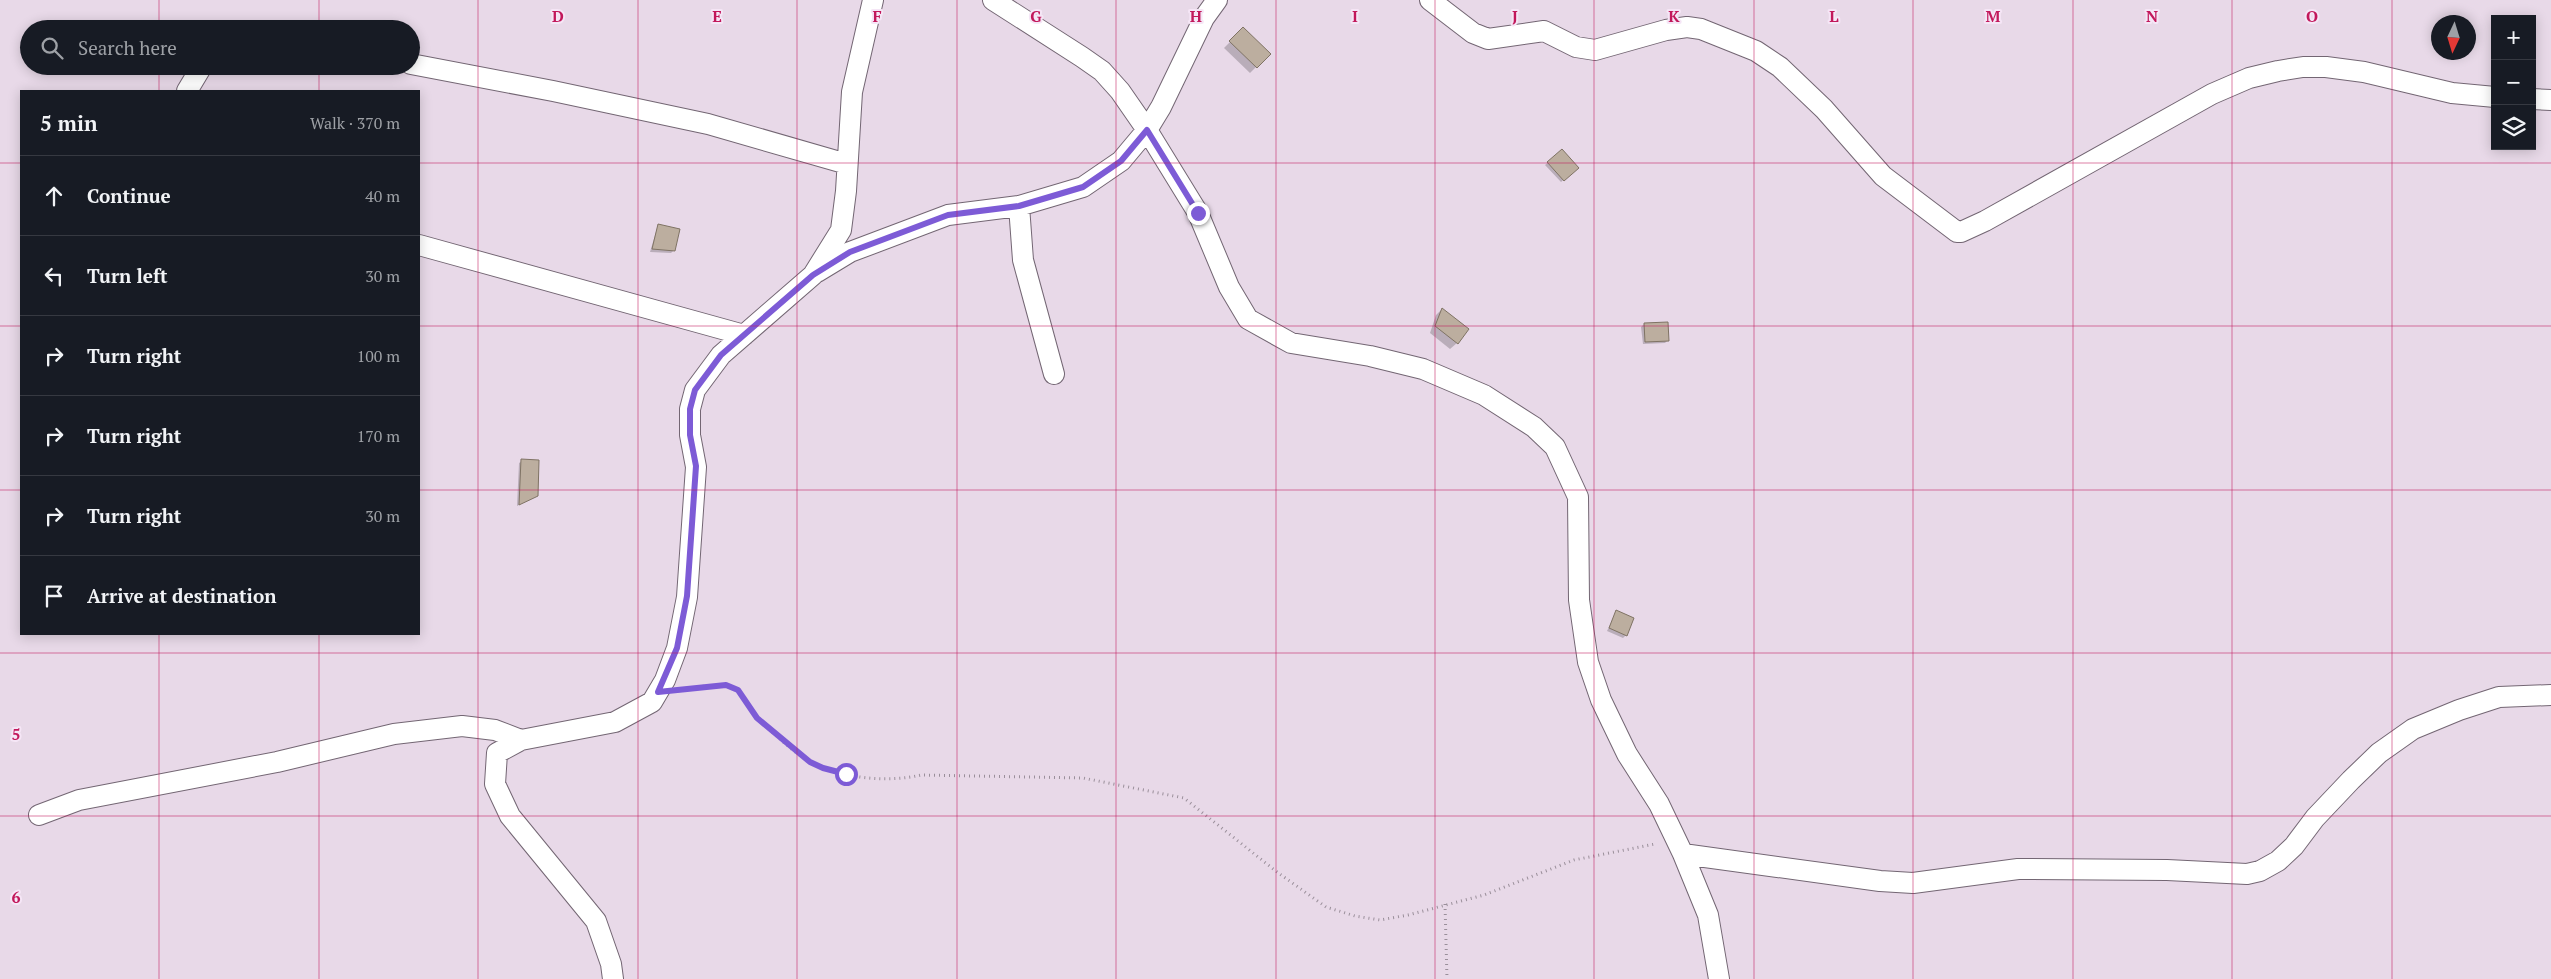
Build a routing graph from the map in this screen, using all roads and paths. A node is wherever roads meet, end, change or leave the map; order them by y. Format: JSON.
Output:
{"nodes":[{"id":1,"x":873,"y":0,"type":"edge"},
{"id":2,"x":992,"y":0,"type":"edge"},
{"id":3,"x":1217,"y":0,"type":"edge"},
{"id":4,"x":1430,"y":0,"type":"edge"},
{"id":5,"x":420,"y":66,"type":"edge"},
{"id":6,"x":197,"y":75,"type":"edge"},
{"id":7,"x":188,"y":90,"type":"edge"},
{"id":8,"x":2491,"y":97,"type":"edge"},
{"id":9,"x":2536,"y":99,"type":"edge"},
{"id":10,"x":2551,"y":100,"type":"edge"},
{"id":11,"x":1147,"y":130,"type":"junction"},
{"id":12,"x":847,"y":164,"type":"junction"},
{"id":13,"x":1019,"y":206,"type":"junction"},
{"id":14,"x":420,"y":245,"type":"edge"},
{"id":15,"x":813,"y":275,"type":"junction"},
{"id":16,"x":744,"y":335,"type":"junction"},
{"id":17,"x":1054,"y":374,"type":"dead end"},
{"id":18,"x":658,"y":692,"type":"junction"},
{"id":19,"x":2551,"y":695,"type":"edge"},
{"id":20,"x":521,"y":740,"type":"junction"},
{"id":21,"x":39,"y":815,"type":"dead end"},
{"id":22,"x":1680,"y":847,"type":"junction"},
{"id":23,"x":1445,"y":904,"type":"junction"},
{"id":24,"x":613,"y":979,"type":"edge"},
{"id":25,"x":1447,"y":979,"type":"edge"},
{"id":26,"x":1719,"y":979,"type":"edge"}],
"edges":[{"from":1,"to":12,"type":"street"},
{"from":2,"to":11,"type":"street"},
{"from":3,"to":11,"type":"street"},
{"from":4,"to":8,"type":"street"},
{"from":5,"to":12,"type":"street"},
{"from":6,"to":7,"type":"street"},
{"from":9,"to":10,"type":"street"},
{"from":11,"to":13,"type":"street"},
{"from":11,"to":22,"type":"street"},
{"from":12,"to":15,"type":"street"},
{"from":13,"to":15,"type":"street"},
{"from":13,"to":17,"type":"street"},
{"from":14,"to":16,"type":"street"},
{"from":15,"to":16,"type":"street"},
{"from":16,"to":18,"type":"street"},
{"from":18,"to":20,"type":"street"},
{"from":18,"to":23,"type":"path"},
{"from":19,"to":22,"type":"street"},
{"from":20,"to":21,"type":"street"},
{"from":20,"to":24,"type":"street"},
{"from":22,"to":23,"type":"path"},
{"from":22,"to":26,"type":"street"},
{"from":23,"to":25,"type":"path"}]}
